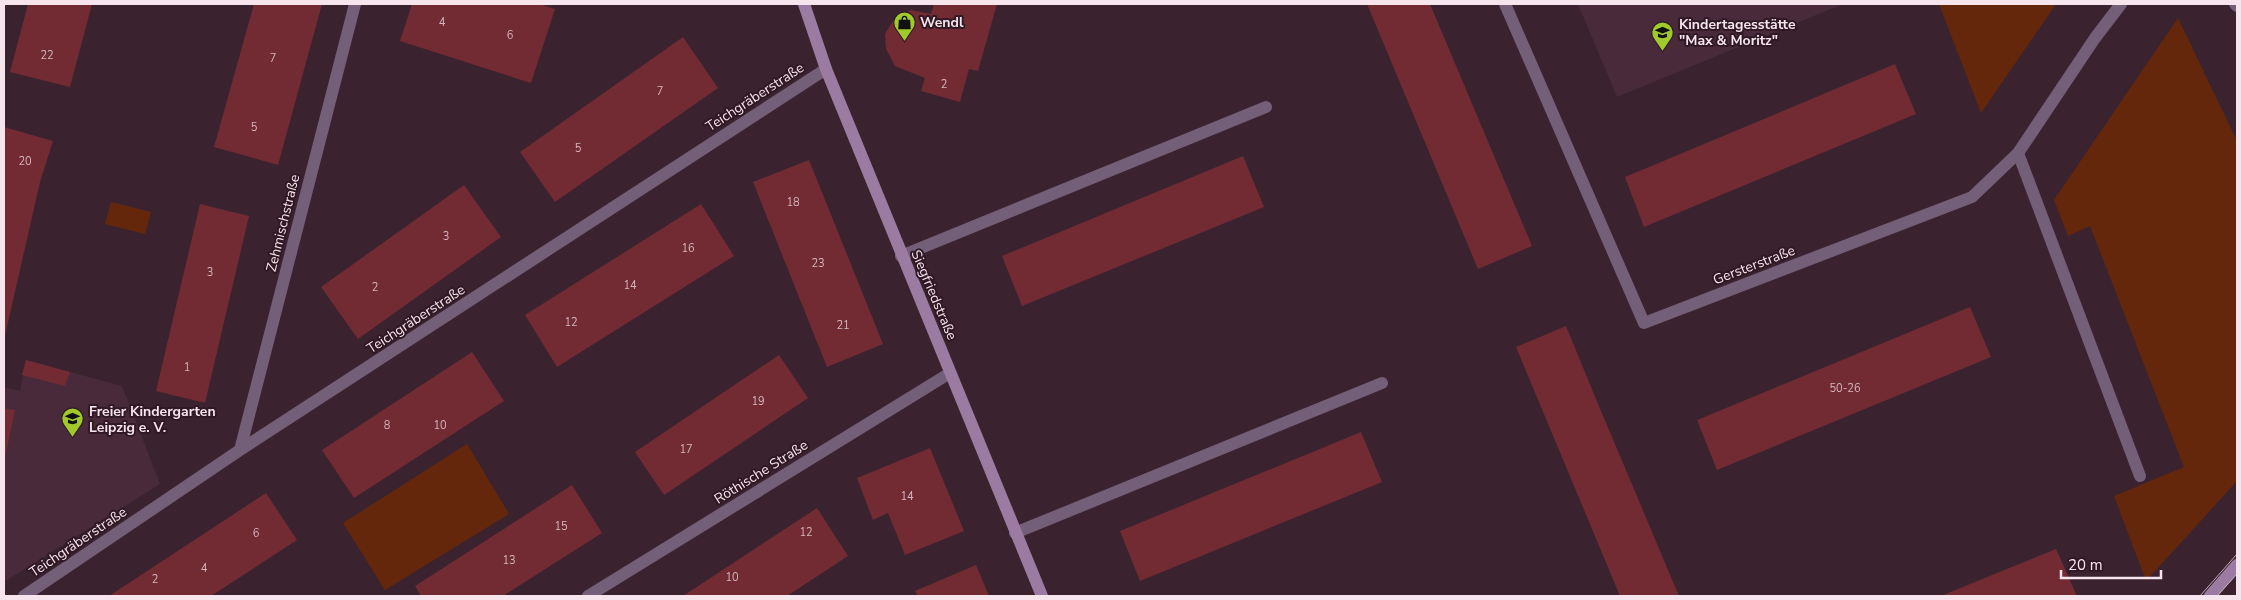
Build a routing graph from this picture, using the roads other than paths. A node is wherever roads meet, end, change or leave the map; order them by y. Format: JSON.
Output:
{"nodes":[{"id":1,"x":355,"y":4,"type":"edge"},
{"id":2,"x":804,"y":4,"type":"edge"},
{"id":3,"x":1505,"y":4,"type":"edge"},
{"id":4,"x":2121,"y":4,"type":"edge"},
{"id":5,"x":826,"y":69,"type":"junction"},
{"id":6,"x":1266,"y":107,"type":"dead end"},
{"id":7,"x":2018,"y":153,"type":"junction"},
{"id":8,"x":901,"y":256,"type":"junction"},
{"id":9,"x":950,"y":373,"type":"junction"},
{"id":10,"x":1382,"y":383,"type":"dead end"},
{"id":11,"x":240,"y":450,"type":"junction"},
{"id":12,"x":2140,"y":476,"type":"dead end"},
{"id":13,"x":1015,"y":533,"type":"junction"},
{"id":14,"x":2237,"y":565,"type":"edge"},
{"id":15,"x":24,"y":596,"type":"edge"},
{"id":16,"x":588,"y":596,"type":"edge"},
{"id":17,"x":1042,"y":596,"type":"edge"},
{"id":18,"x":2210,"y":596,"type":"edge"}],
"edges":[{"from":1,"to":11,"type":"street","name":"Zehmischstraße"},
{"from":2,"to":5,"type":"main road","name":"Siegfriedstraße"},
{"from":3,"to":7,"type":"street","name":"Gersterstraße"},
{"from":4,"to":7,"type":"street","name":"Gersterstraße"},
{"from":5,"to":8,"type":"main road","name":"Siegfriedstraße"},
{"from":5,"to":11,"type":"street","name":"Teichgräberstraße"},
{"from":6,"to":8,"type":"street"},
{"from":7,"to":12,"type":"street"},
{"from":8,"to":9,"type":"main road","name":"Siegfriedstraße"},
{"from":9,"to":13,"type":"main road","name":"Siegfriedstraße"},
{"from":9,"to":16,"type":"street","name":"Röthische Straße"},
{"from":10,"to":13,"type":"street"},
{"from":11,"to":15,"type":"street","name":"Teichgräberstraße"},
{"from":13,"to":17,"type":"main road","name":"Siegfriedstraße"},
{"from":14,"to":18,"type":"main road"}]}
